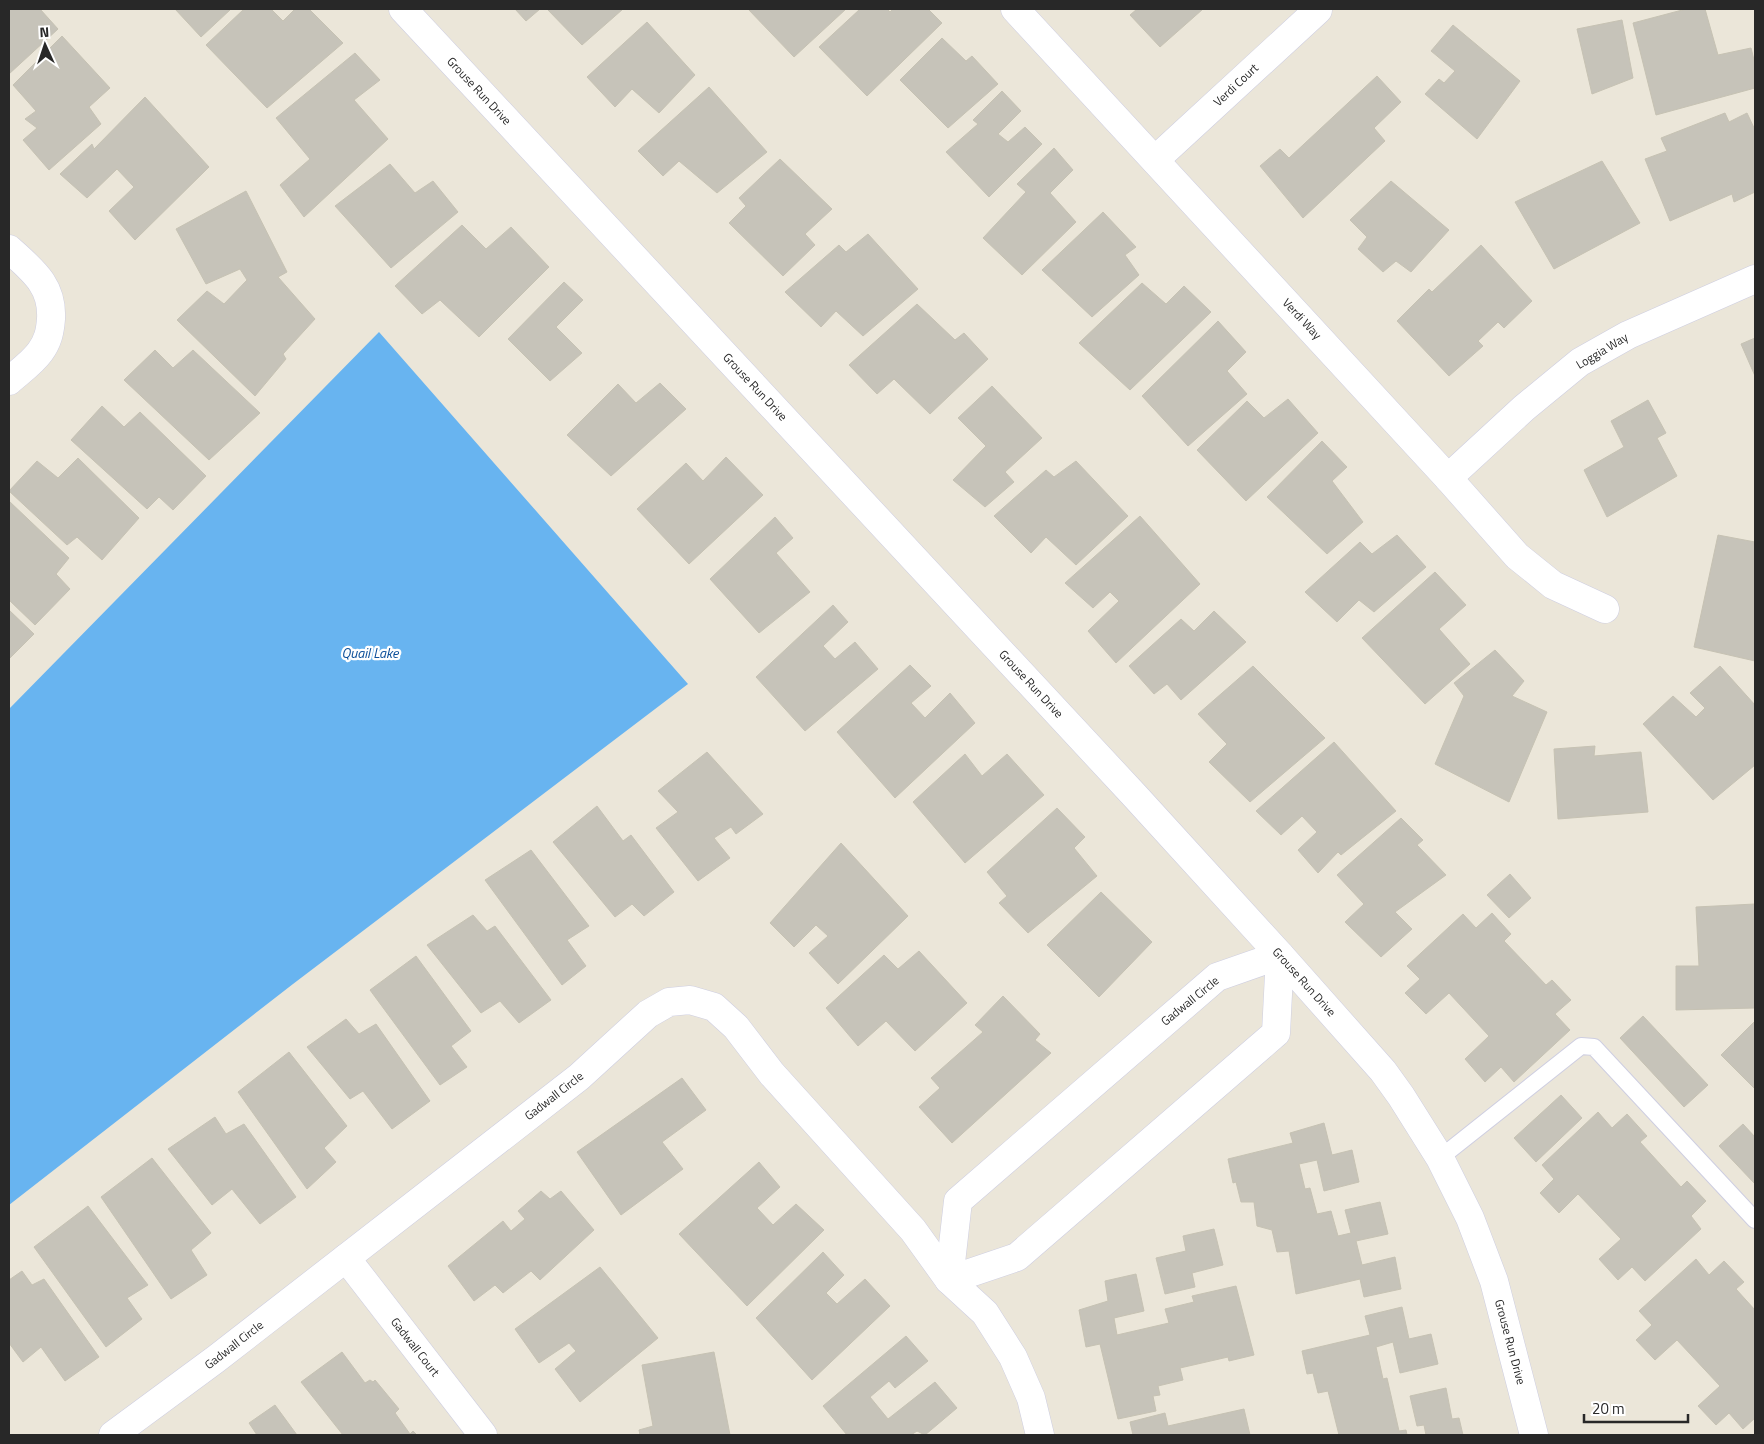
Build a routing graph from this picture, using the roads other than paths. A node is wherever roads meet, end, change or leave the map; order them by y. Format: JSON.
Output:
{"nodes":[{"id":1,"x":403,"y":9,"type":"edge"},
{"id":2,"x":1015,"y":9,"type":"edge"},
{"id":3,"x":1318,"y":10,"type":"dead end"},
{"id":4,"x":1155,"y":160,"type":"junction"},
{"id":5,"x":9,"y":249,"type":"edge"},
{"id":6,"x":1755,"y":279,"type":"edge"},
{"id":7,"x":9,"y":381,"type":"edge"},
{"id":8,"x":1448,"y":478,"type":"junction"},
{"id":9,"x":1605,"y":609,"type":"dead end"},
{"id":10,"x":1280,"y":954,"type":"junction"},
{"id":11,"x":1440,"y":1158,"type":"junction"},
{"id":12,"x":1755,"y":1220,"type":"edge"},
{"id":13,"x":346,"y":1258,"type":"junction"},
{"id":14,"x":949,"y":1280,"type":"junction"},
{"id":15,"x":113,"y":1435,"type":"edge"},
{"id":16,"x":483,"y":1435,"type":"edge"},
{"id":17,"x":1040,"y":1435,"type":"edge"},
{"id":18,"x":1534,"y":1435,"type":"edge"}],
"edges":[{"from":1,"to":10,"type":"street","name":"Grouse Run Drive"},
{"from":2,"to":4,"type":"street","name":"Verdi Way"},
{"from":3,"to":4,"type":"street","name":"Verdi Court"},
{"from":4,"to":8,"type":"street","name":"Verdi Way"},
{"from":5,"to":7,"type":"street"},
{"from":6,"to":8,"type":"street","name":"Loggia Way"},
{"from":8,"to":9,"type":"street","name":"Verdi Way"},
{"from":10,"to":11,"type":"street","name":"Grouse Run Drive"},
{"from":10,"to":14,"type":"street","name":"Gadwall Circle"},
{"from":10,"to":14,"type":"street"},
{"from":11,"to":12,"type":"lane"},
{"from":11,"to":18,"type":"street","name":"Grouse Run Drive"},
{"from":13,"to":14,"type":"street","name":"Gadwall Circle"},
{"from":13,"to":15,"type":"street","name":"Gadwall Circle"},
{"from":13,"to":16,"type":"street","name":"Gadwall Court"},
{"from":14,"to":17,"type":"street","name":"Gadwall Circle"}]}
